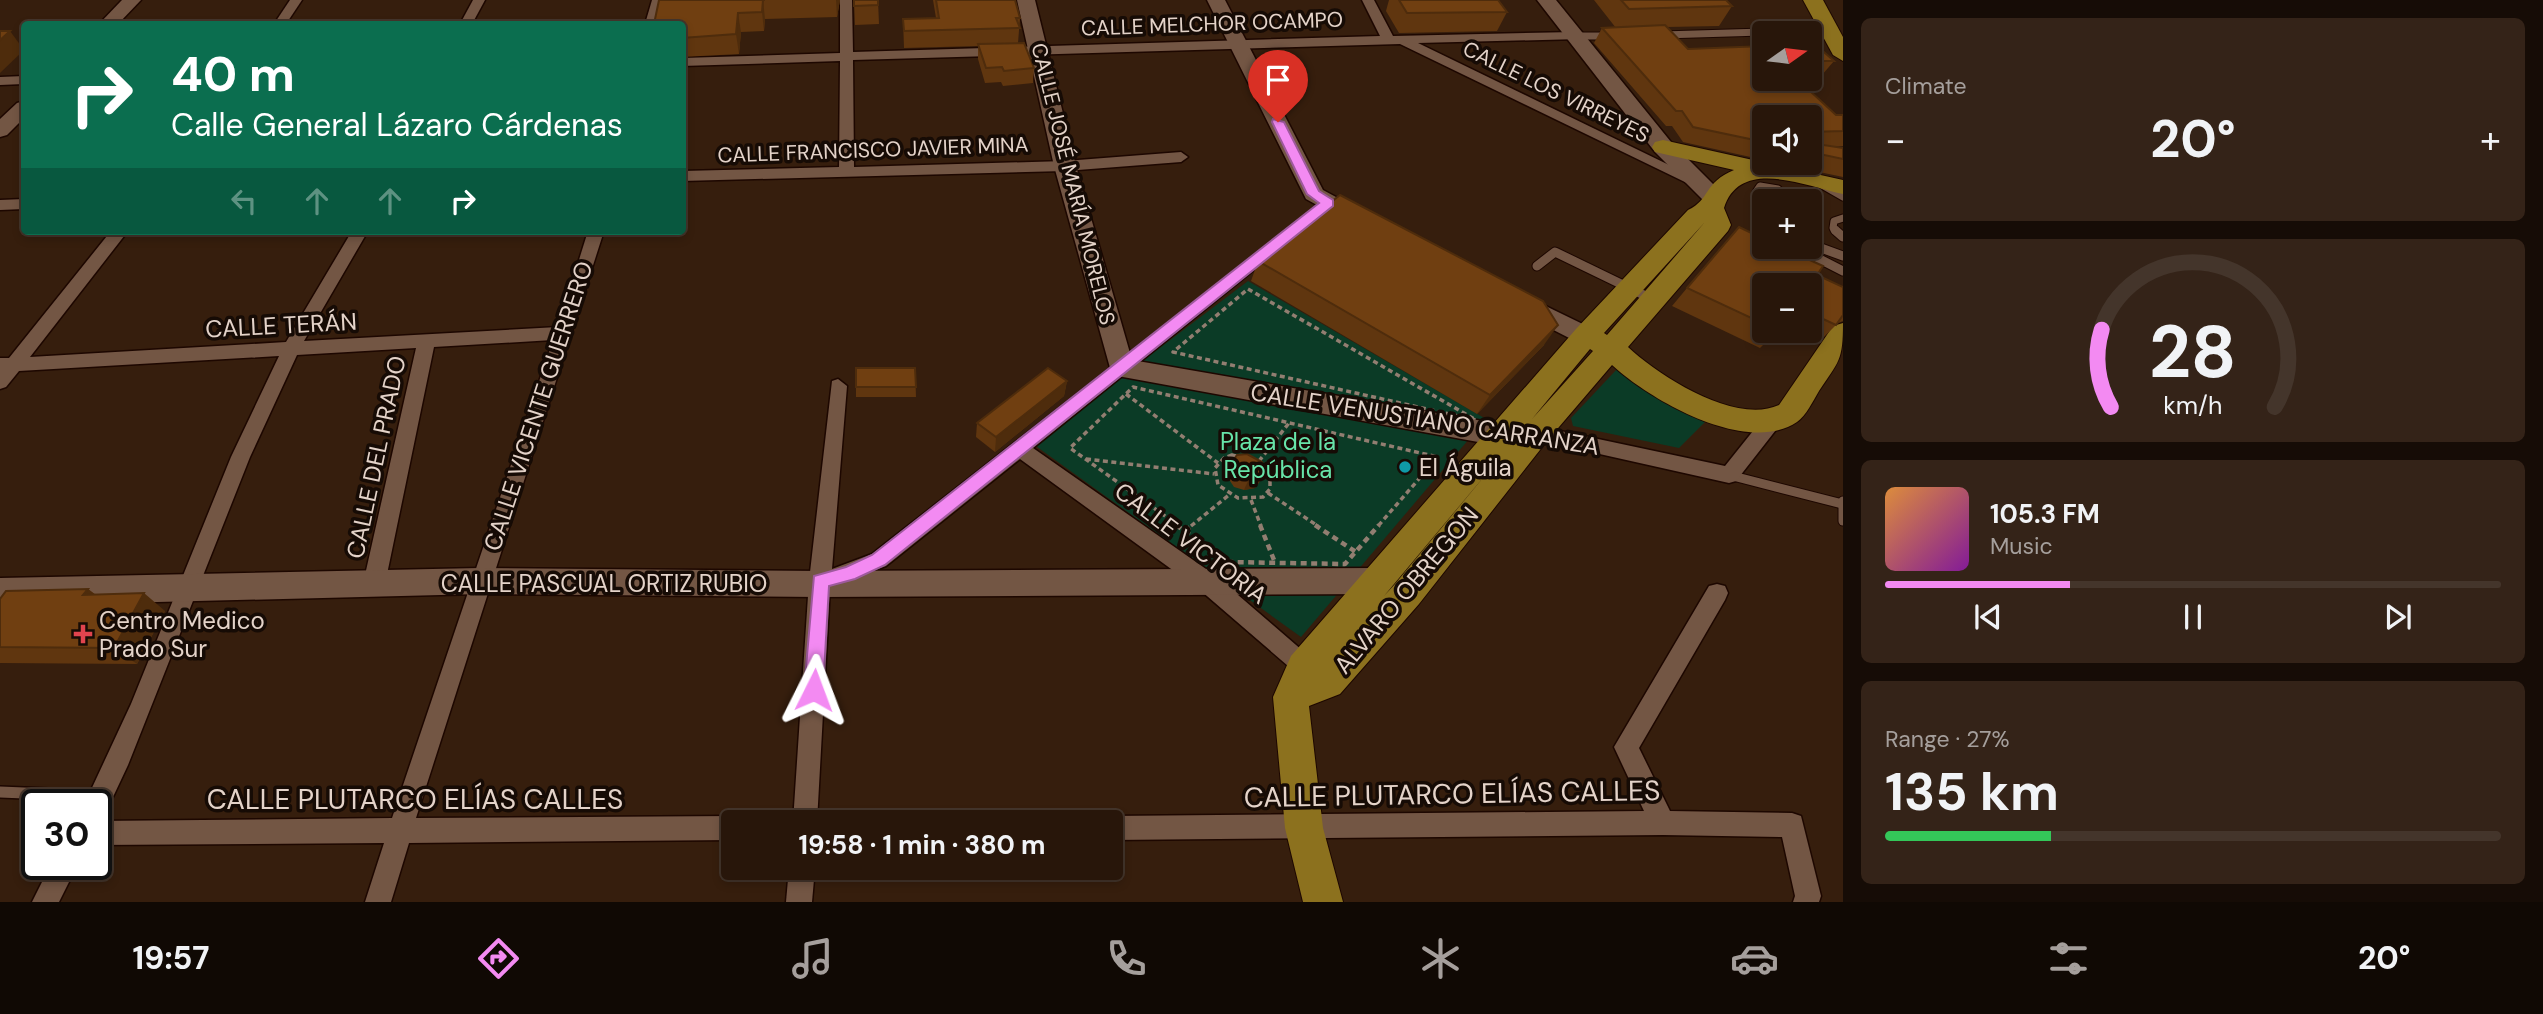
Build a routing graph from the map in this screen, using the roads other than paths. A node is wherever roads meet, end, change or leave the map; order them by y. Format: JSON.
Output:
{"nodes":[{"id":1,"x":132,"y":0,"type":"edge"},
{"id":2,"x":296,"y":0,"type":"edge"},
{"id":3,"x":479,"y":0,"type":"edge"},
{"id":4,"x":658,"y":0,"type":"edge"},
{"id":5,"x":846,"y":0,"type":"edge"},
{"id":6,"x":1026,"y":0,"type":"edge"},
{"id":7,"x":1216,"y":0,"type":"edge"},
{"id":8,"x":1367,"y":0,"type":"edge"},
{"id":9,"x":1546,"y":0,"type":"edge"},
{"id":10,"x":1813,"y":0,"type":"edge"},
{"id":11,"x":111,"y":21,"type":"edge"},
{"id":12,"x":281,"y":21,"type":"edge"},
{"id":13,"x":468,"y":21,"type":"edge"},
{"id":14,"x":652,"y":21,"type":"edge"},
{"id":15,"x":1829,"y":30,"type":"junction"},
{"id":16,"x":1657,"y":35,"type":"edge"},
{"id":17,"x":1575,"y":36,"type":"junction"},
{"id":18,"x":1616,"y":36,"type":"edge"},
{"id":19,"x":1395,"y":40,"type":"junction"},
{"id":20,"x":1239,"y":43,"type":"junction"},
{"id":21,"x":1039,"y":51,"type":"junction"},
{"id":22,"x":1843,"y":55,"type":"edge"},
{"id":23,"x":846,"y":58,"type":"junction"},
{"id":24,"x":686,"y":62,"type":"edge"},
{"id":25,"x":21,"y":80,"type":"edge"},
{"id":26,"x":0,"y":81,"type":"edge"},
{"id":27,"x":21,"y":110,"type":"edge"},
{"id":28,"x":0,"y":131,"type":"edge"},
{"id":29,"x":1663,"y":147,"type":"junction"},
{"id":30,"x":1181,"y":158,"type":"dead end"},
{"id":31,"x":1065,"y":166,"type":"junction"},
{"id":32,"x":1752,"y":167,"type":"edge"},
{"id":33,"x":847,"y":172,"type":"junction"},
{"id":34,"x":1752,"y":172,"type":"edge"},
{"id":35,"x":1788,"y":175,"type":"edge"},
{"id":36,"x":686,"y":176,"type":"edge"},
{"id":37,"x":1694,"y":181,"type":"junction"},
{"id":38,"x":1817,"y":182,"type":"junction"},
{"id":39,"x":1843,"y":187,"type":"edge"},
{"id":40,"x":1758,"y":189,"type":"edge"},
{"id":41,"x":1778,"y":189,"type":"edge"},
{"id":42,"x":1843,"y":197,"type":"edge"},
{"id":43,"x":1328,"y":203,"type":"junction"},
{"id":44,"x":1713,"y":203,"type":"junction"},
{"id":45,"x":21,"y":204,"type":"edge"},
{"id":46,"x":0,"y":205,"type":"edge"},
{"id":47,"x":1843,"y":219,"type":"edge"},
{"id":48,"x":1384,"y":232,"type":"edge"},
{"id":49,"x":117,"y":235,"type":"edge"},
{"id":50,"x":358,"y":235,"type":"edge"},
{"id":51,"x":595,"y":235,"type":"edge"},
{"id":52,"x":1843,"y":237,"type":"edge"},
{"id":53,"x":1822,"y":248,"type":"edge"},
{"id":54,"x":1843,"y":256,"type":"edge"},
{"id":55,"x":1820,"y":259,"type":"edge"},
{"id":56,"x":1537,"y":267,"type":"dead end"},
{"id":57,"x":1843,"y":271,"type":"edge"},
{"id":58,"x":1502,"y":293,"type":"edge"},
{"id":59,"x":1642,"y":294,"type":"junction"},
{"id":60,"x":565,"y":333,"type":"junction"},
{"id":61,"x":1843,"y":333,"type":"edge"},
{"id":62,"x":1586,"y":336,"type":"junction"},
{"id":63,"x":426,"y":341,"type":"junction"},
{"id":64,"x":290,"y":349,"type":"junction"},
{"id":65,"x":1612,"y":349,"type":"junction"},
{"id":66,"x":8,"y":364,"type":"edge"},
{"id":67,"x":1123,"y":381,"type":"junction"},
{"id":68,"x":0,"y":382,"type":"edge"},
{"id":69,"x":838,"y":386,"type":"dead end"},
{"id":70,"x":1772,"y":421,"type":"junction"},
{"id":71,"x":1537,"y":433,"type":"junction"},
{"id":72,"x":1500,"y":435,"type":"junction"},
{"id":73,"x":1019,"y":448,"type":"junction"},
{"id":74,"x":1729,"y":475,"type":"junction"},
{"id":75,"x":1842,"y":503,"type":"edge"},
{"id":76,"x":1843,"y":521,"type":"edge"},
{"id":77,"x":1375,"y":581,"type":"junction"},
{"id":78,"x":480,"y":582,"type":"junction"},
{"id":79,"x":820,"y":582,"type":"junction"},
{"id":80,"x":1208,"y":583,"type":"junction"},
{"id":81,"x":374,"y":584,"type":"junction"},
{"id":82,"x":189,"y":589,"type":"junction"},
{"id":83,"x":1717,"y":593,"type":"dead end"},
{"id":84,"x":16,"y":595,"type":"edge"},
{"id":85,"x":1307,"y":682,"type":"junction"},
{"id":86,"x":104,"y":789,"type":"edge"},
{"id":87,"x":0,"y":792,"type":"edge"},
{"id":88,"x":21,"y":793,"type":"edge"},
{"id":89,"x":806,"y":810,"type":"edge"},
{"id":90,"x":1663,"y":823,"type":"junction"},
{"id":91,"x":721,"y":828,"type":"edge"},
{"id":92,"x":1123,"y":828,"type":"edge"},
{"id":93,"x":1304,"y":828,"type":"junction"},
{"id":94,"x":400,"y":831,"type":"junction"},
{"id":95,"x":112,"y":833,"type":"edge"},
{"id":96,"x":57,"y":880,"type":"edge"},
{"id":97,"x":801,"y":880,"type":"edge"},
{"id":98,"x":45,"y":902,"type":"edge"},
{"id":99,"x":378,"y":902,"type":"edge"},
{"id":100,"x":799,"y":902,"type":"edge"},
{"id":101,"x":1323,"y":902,"type":"edge"},
{"id":102,"x":1806,"y":902,"type":"edge"}],
"edges":[{"from":1,"to":11,"type":"main road"},
{"from":2,"to":12,"type":"street"},
{"from":3,"to":13,"type":"street"},
{"from":4,"to":14,"type":"street"},
{"from":5,"to":23,"type":"street"},
{"from":6,"to":21,"type":"main road","name":"CALLE JOSÉ MARÍA MORELOS"},
{"from":7,"to":20,"type":"main road"},
{"from":8,"to":19,"type":"street"},
{"from":9,"to":17,"type":"main road"},
{"from":10,"to":15,"type":"main road"},
{"from":15,"to":16,"type":"lane"},
{"from":15,"to":22,"type":"main road"},
{"from":17,"to":18,"type":"lane"},
{"from":17,"to":19,"type":"street","name":"CALLE MELCHOR OCAMPO"},
{"from":17,"to":29,"type":"main road"},
{"from":19,"to":20,"type":"street","name":"CALLE MELCHOR OCAMPO"},
{"from":19,"to":37,"type":"street","name":"CALLE LOS VIRREYES"},
{"from":20,"to":21,"type":"street","name":"CALLE MELCHOR OCAMPO"},
{"from":20,"to":43,"type":"main road"},
{"from":21,"to":23,"type":"street","name":"CALLE MELCHOR OCAMPO"},
{"from":21,"to":31,"type":"main road","name":"CALLE JOSÉ MARÍA MORELOS"},
{"from":23,"to":24,"type":"street","name":"CALLE MELCHOR OCAMPO"},
{"from":23,"to":33,"type":"street"},
{"from":25,"to":26,"type":"street"},
{"from":27,"to":28,"type":"main road"},
{"from":29,"to":32,"type":"main road"},
{"from":29,"to":37,"type":"main road"},
{"from":30,"to":31,"type":"street","name":"CALLE FRANCISCO JAVIER MINA"},
{"from":31,"to":33,"type":"street","name":"CALLE FRANCISCO JAVIER MINA"},
{"from":31,"to":67,"type":"main road","name":"CALLE JOSÉ MARÍA MORELOS"},
{"from":33,"to":36,"type":"street","name":"CALLE FRANCISCO JAVIER MINA"},
{"from":34,"to":44,"type":"main road"},
{"from":35,"to":38,"type":"main road"},
{"from":37,"to":44,"type":"main road"},
{"from":38,"to":39,"type":"main road"},
{"from":38,"to":42,"type":"lane"},
{"from":40,"to":41,"type":"lane"},
{"from":43,"to":48,"type":"main road"},
{"from":43,"to":67,"type":"street"},
{"from":44,"to":59,"type":"main road"},
{"from":45,"to":46,"type":"street"},
{"from":47,"to":52,"type":"lane"},
{"from":49,"to":66,"type":"street"},
{"from":50,"to":64,"type":"street"},
{"from":51,"to":60,"type":"street","name":"CALLE VICENTE GUERRERO"},
{"from":53,"to":54,"type":"lane"},
{"from":55,"to":57,"type":"lane"},
{"from":56,"to":59,"type":"lane"},
{"from":58,"to":62,"type":"main road"},
{"from":59,"to":62,"type":"main road","name":"ALVARO OBREGON"},
{"from":59,"to":65,"type":"main road","name":"ALVARO OBREGON"},
{"from":60,"to":63,"type":"street","name":"CALLE TERÁN"},
{"from":60,"to":78,"type":"street","name":"CALLE VICENTE GUERRERO"},
{"from":61,"to":70,"type":"main road"},
{"from":62,"to":65,"type":"main road"},
{"from":62,"to":72,"type":"main road","name":"ALVARO OBREGON"},
{"from":63,"to":64,"type":"street","name":"CALLE TERÁN"},
{"from":63,"to":81,"type":"street","name":"CALLE DEL PRADO"},
{"from":64,"to":66,"type":"street","name":"CALLE TERÁN"},
{"from":64,"to":82,"type":"street"},
{"from":65,"to":70,"type":"main road"},
{"from":65,"to":71,"type":"main road","name":"ALVARO OBREGON"},
{"from":66,"to":68,"type":"street"},
{"from":67,"to":72,"type":"main road","name":"CALLE VENUSTIANO CARRANZA"},
{"from":67,"to":73,"type":"street"},
{"from":69,"to":79,"type":"street"},
{"from":70,"to":74,"type":"street"},
{"from":71,"to":72,"type":"main road","name":"CALLE VENUSTIANO CARRANZA"},
{"from":71,"to":74,"type":"street","name":"CALLE VENUSTIANO CARRANZA"},
{"from":71,"to":85,"type":"main road","name":"ALVARO OBREGON"},
{"from":72,"to":77,"type":"main road","name":"ALVARO OBREGON"},
{"from":73,"to":79,"type":"street"},
{"from":73,"to":80,"type":"street","name":"CALLE VICTORIA"},
{"from":74,"to":75,"type":"lane"},
{"from":75,"to":76,"type":"lane"},
{"from":77,"to":80,"type":"main road","name":"CALLE PASCUAL ORTIZ RUBIO"},
{"from":77,"to":85,"type":"main road","name":"ALVARO OBREGON"},
{"from":78,"to":79,"type":"main road","name":"CALLE PASCUAL ORTIZ RUBIO"},
{"from":78,"to":81,"type":"main road","name":"CALLE PASCUAL ORTIZ RUBIO"},
{"from":78,"to":94,"type":"street","name":"CALLE VICENTE GUERRERO"},
{"from":79,"to":80,"type":"main road","name":"CALLE PASCUAL ORTIZ RUBIO"},
{"from":79,"to":89,"type":"street"},
{"from":80,"to":85,"type":"street","name":"CALLE VICTORIA"},
{"from":81,"to":82,"type":"main road","name":"CALLE PASCUAL ORTIZ RUBIO"},
{"from":82,"to":84,"type":"main road","name":"CALLE PASCUAL ORTIZ RUBIO"},
{"from":82,"to":86,"type":"street"},
{"from":83,"to":90,"type":"street"},
{"from":85,"to":93,"type":"main road"},
{"from":87,"to":88,"type":"lane"},
{"from":90,"to":93,"type":"street","name":"CALLE PLUTARCO ELÍAS CALLES"},
{"from":90,"to":102,"type":"street","name":"CALLE PLUTARCO ELÍAS CALLES"},
{"from":91,"to":94,"type":"street","name":"CALLE PLUTARCO ELÍAS CALLES"},
{"from":92,"to":93,"type":"street","name":"CALLE PLUTARCO ELÍAS CALLES"},
{"from":93,"to":101,"type":"main road"},
{"from":94,"to":95,"type":"street","name":"CALLE PLUTARCO ELÍAS CALLES"},
{"from":94,"to":99,"type":"street","name":"CALLE VICENTE GUERRERO"},
{"from":96,"to":98,"type":"street"},
{"from":97,"to":100,"type":"street"}]}
